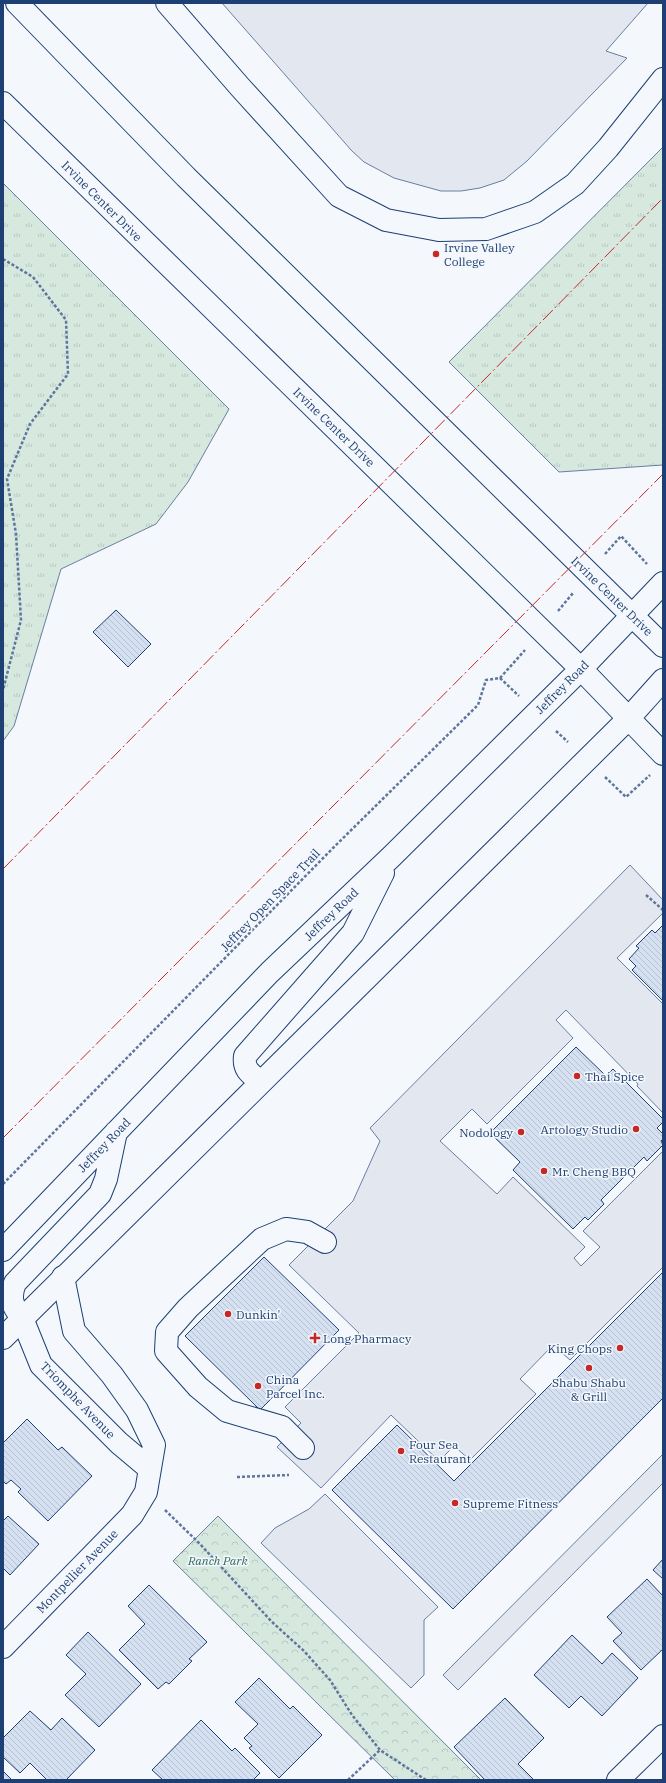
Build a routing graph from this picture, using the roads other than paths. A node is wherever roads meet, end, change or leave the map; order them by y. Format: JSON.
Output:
{"nodes":[{"id":1,"x":17,"y":3,"type":"edge"},
{"id":2,"x":167,"y":3,"type":"edge"},
{"id":3,"x":663,"y":79,"type":"edge"},
{"id":4,"x":3,"y":103,"type":"edge"},
{"id":5,"x":658,"y":576,"type":"edge"},
{"id":6,"x":631,"y":616,"type":"junction"},
{"id":7,"x":663,"y":646,"type":"edge"},
{"id":8,"x":582,"y":669,"type":"junction"},
{"id":9,"x":663,"y":680,"type":"edge"},
{"id":10,"x":628,"y":719,"type":"junction"},
{"id":11,"x":658,"y":763,"type":"edge"},
{"id":12,"x":391,"y":857,"type":"junction"},
{"id":13,"x":261,"y":1082,"type":"junction"},
{"id":14,"x":116,"y":1132,"type":"junction"},
{"id":15,"x":325,"y":1242,"type":"dead end"},
{"id":16,"x":3,"y":1250,"type":"edge"},
{"id":17,"x":64,"y":1277,"type":"junction"},
{"id":18,"x":22,"y":1318,"type":"junction"},
{"id":19,"x":3,"y":1338,"type":"edge"},
{"id":20,"x":303,"y":1448,"type":"dead end"},
{"id":21,"x":150,"y":1469,"type":"junction"},
{"id":22,"x":3,"y":1646,"type":"edge"},
{"id":23,"x":663,"y":1736,"type":"edge"},
{"id":24,"x":618,"y":1780,"type":"edge"}],
"edges":[{"from":1,"to":6,"type":"main road","name":"Irvine Center Drive"},
{"from":2,"to":3,"type":"main road"},
{"from":4,"to":8,"type":"main road","name":"Irvine Center Drive"},
{"from":5,"to":6,"type":"main road","name":"Jeffrey Road"},
{"from":6,"to":7,"type":"main road","name":"Irvine Center Drive"},
{"from":6,"to":8,"type":"main road","name":"Jeffrey Road"},
{"from":8,"to":10,"type":"main road","name":"Irvine Center Drive"},
{"from":8,"to":12,"type":"main road","name":"Jeffrey Road"},
{"from":9,"to":10,"type":"main road"},
{"from":10,"to":11,"type":"main road","name":"Irvine Center Drive"},
{"from":10,"to":13,"type":"main road"},
{"from":12,"to":13,"type":"main road"},
{"from":12,"to":14,"type":"main road","name":"Jeffrey Road"},
{"from":13,"to":17,"type":"main road"},
{"from":14,"to":16,"type":"main road","name":"Jeffrey Road"},
{"from":14,"to":18,"type":"main road","name":"Triomphe Avenue"},
{"from":15,"to":20,"type":"main road"},
{"from":17,"to":18,"type":"main road"},
{"from":17,"to":21,"type":"main road"},
{"from":18,"to":19,"type":"main road"},
{"from":18,"to":21,"type":"main road","name":"Triomphe Avenue"},
{"from":21,"to":22,"type":"main road","name":"Montpellier Avenue"},
{"from":23,"to":24,"type":"main road"}]}
